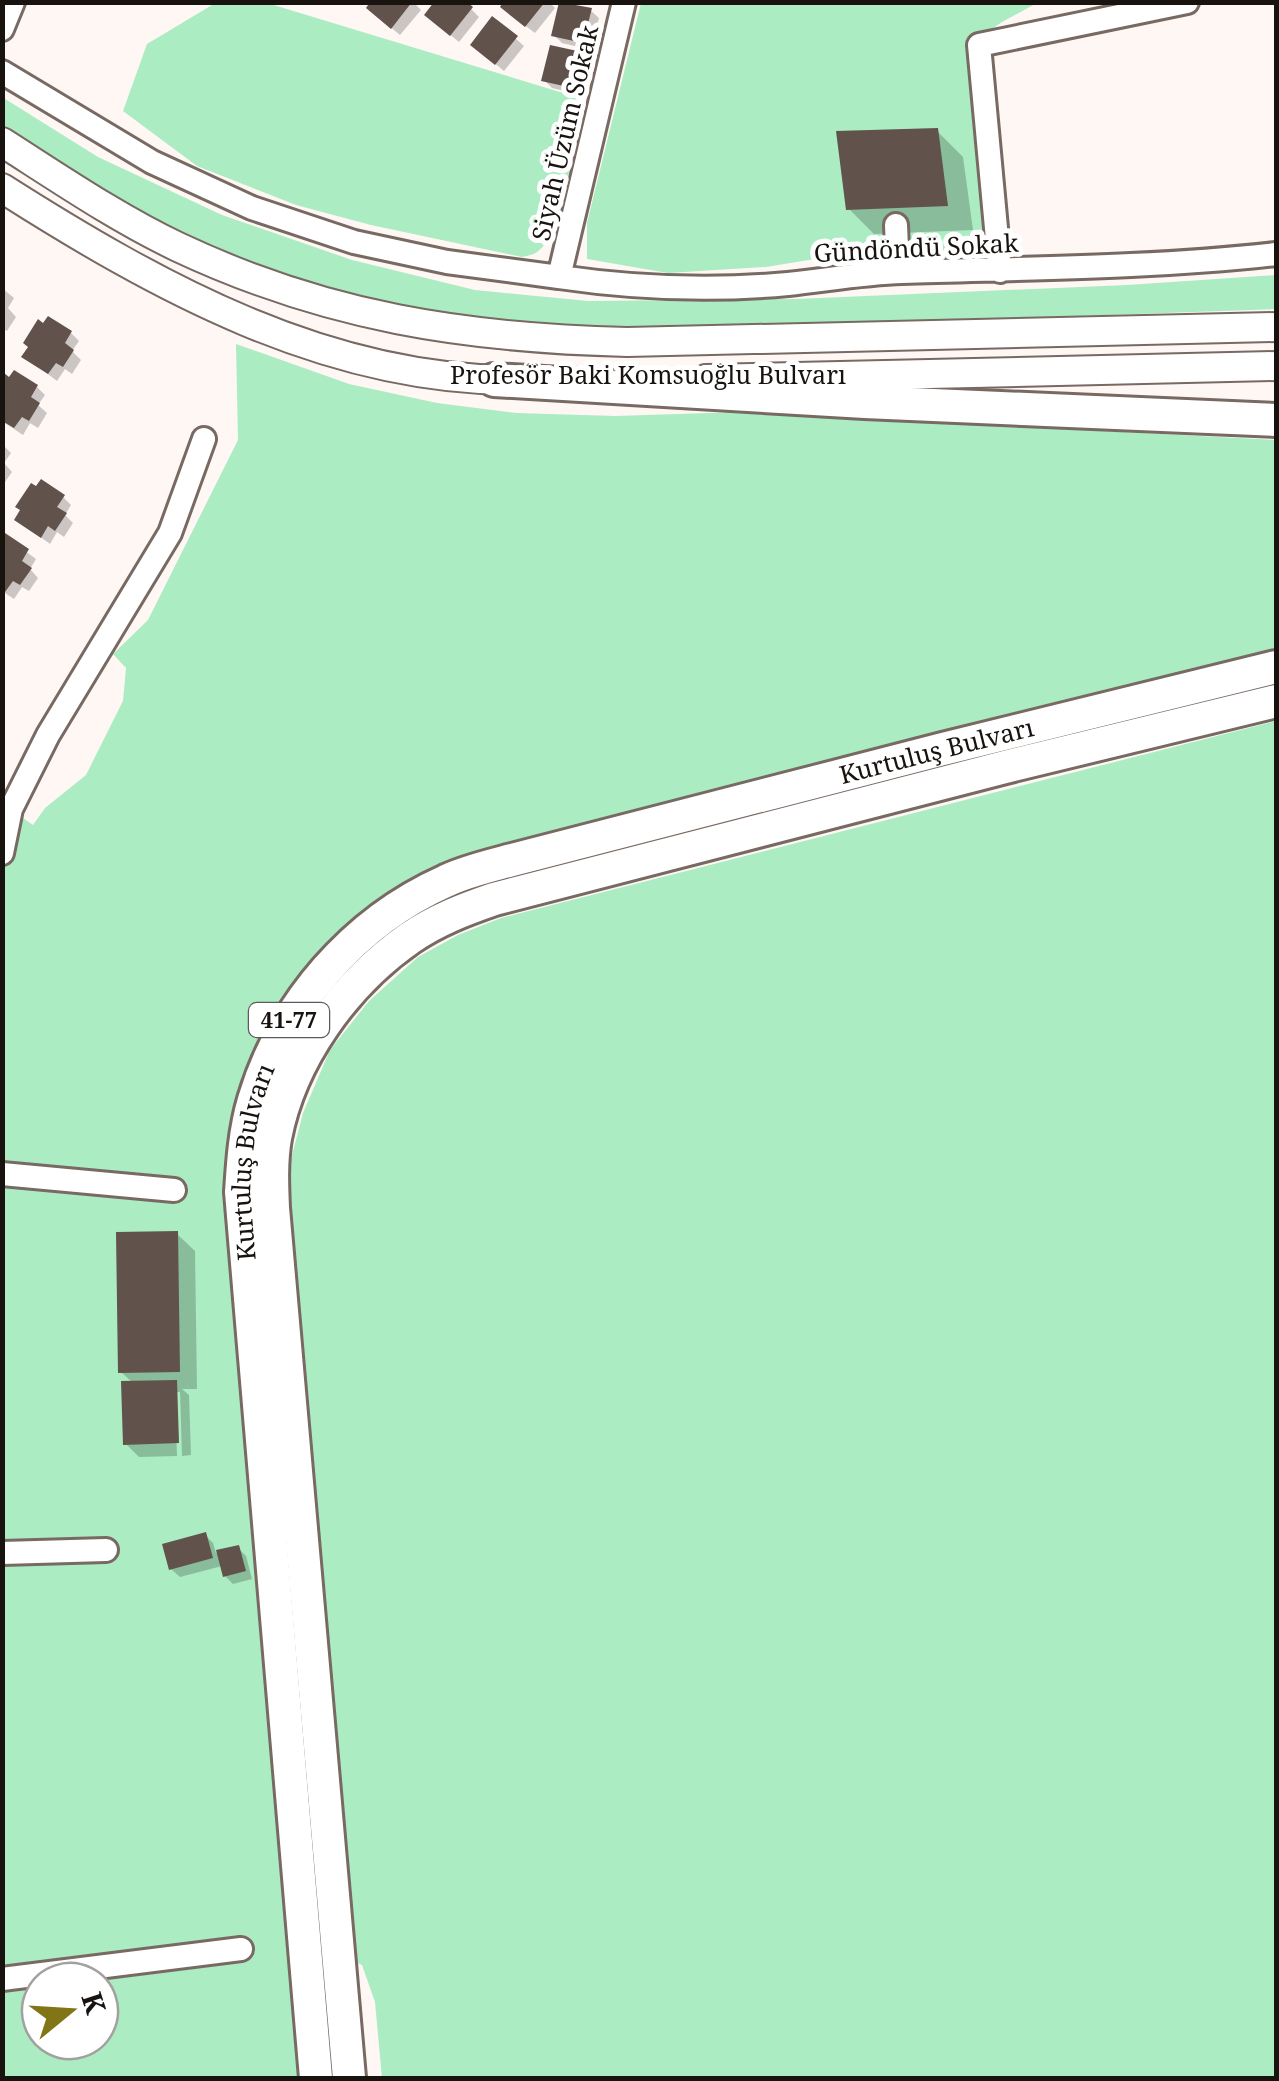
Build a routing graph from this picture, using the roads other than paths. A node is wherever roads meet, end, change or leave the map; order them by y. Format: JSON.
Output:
{"nodes":[{"id":1,"x":13,"y":2,"type":"edge"},
{"id":2,"x":624,"y":2,"type":"edge"},
{"id":3,"x":1187,"y":2,"type":"edge"},
{"id":4,"x":2,"y":29,"type":"edge"},
{"id":5,"x":2,"y":72,"type":"edge"},
{"id":6,"x":2,"y":142,"type":"edge"},
{"id":7,"x":2,"y":188,"type":"edge"},
{"id":8,"x":896,"y":225,"type":"dead end"},
{"id":9,"x":1276,"y":254,"type":"edge"},
{"id":10,"x":1000,"y":270,"type":"junction"},
{"id":11,"x":898,"y":272,"type":"junction"},
{"id":12,"x":559,"y":276,"type":"junction"},
{"id":13,"x":1276,"y":327,"type":"edge"},
{"id":14,"x":1276,"y":366,"type":"edge"},
{"id":15,"x":494,"y":380,"type":"junction"},
{"id":16,"x":1276,"y":420,"type":"edge"},
{"id":17,"x":204,"y":439,"type":"dead end"},
{"id":18,"x":1276,"y":667,"type":"edge"},
{"id":19,"x":1276,"y":701,"type":"edge"},
{"id":20,"x":7,"y":806,"type":"edge"},
{"id":21,"x":2,"y":853,"type":"edge"},
{"id":22,"x":2,"y":1174,"type":"edge"},
{"id":23,"x":174,"y":1190,"type":"dead end"},
{"id":24,"x":106,"y":1550,"type":"dead end"},
{"id":25,"x":2,"y":1553,"type":"edge"},
{"id":26,"x":241,"y":1949,"type":"dead end"},
{"id":27,"x":2,"y":1979,"type":"edge"},
{"id":28,"x":316,"y":2078,"type":"edge"},
{"id":29,"x":349,"y":2078,"type":"edge"}],
"edges":[{"from":1,"to":4,"type":"street"},
{"from":2,"to":12,"type":"street","name":"Siyah Üzüm Sokak"},
{"from":3,"to":10,"type":"street"},
{"from":5,"to":12,"type":"street","name":"Siyah Üzüm Sokak"},
{"from":6,"to":13,"type":"main road","name":"Profesör Baki Komsuoğlu Bulvarı"},
{"from":7,"to":15,"type":"main road","name":"Profesör Baki Komsuoğlu Bulvarı"},
{"from":8,"to":11,"type":"street"},
{"from":9,"to":10,"type":"street","name":"Gündöndü Sokak"},
{"from":10,"to":11,"type":"street","name":"Gündöndü Sokak"},
{"from":11,"to":12,"type":"street","name":"Gündöndü Sokak"},
{"from":14,"to":15,"type":"main road","name":"Profesör Baki Komsuoğlu Bulvarı"},
{"from":15,"to":16,"type":"highway"},
{"from":17,"to":20,"type":"street"},
{"from":18,"to":28,"type":"highway","name":"Kurtuluş Bulvarı","number":"41-77"},
{"from":19,"to":29,"type":"highway","name":"Kurtuluş Bulvarı","number":"41-77"},
{"from":20,"to":21,"type":"street"},
{"from":22,"to":23,"type":"street"},
{"from":24,"to":25,"type":"street"},
{"from":26,"to":27,"type":"street"}]}
